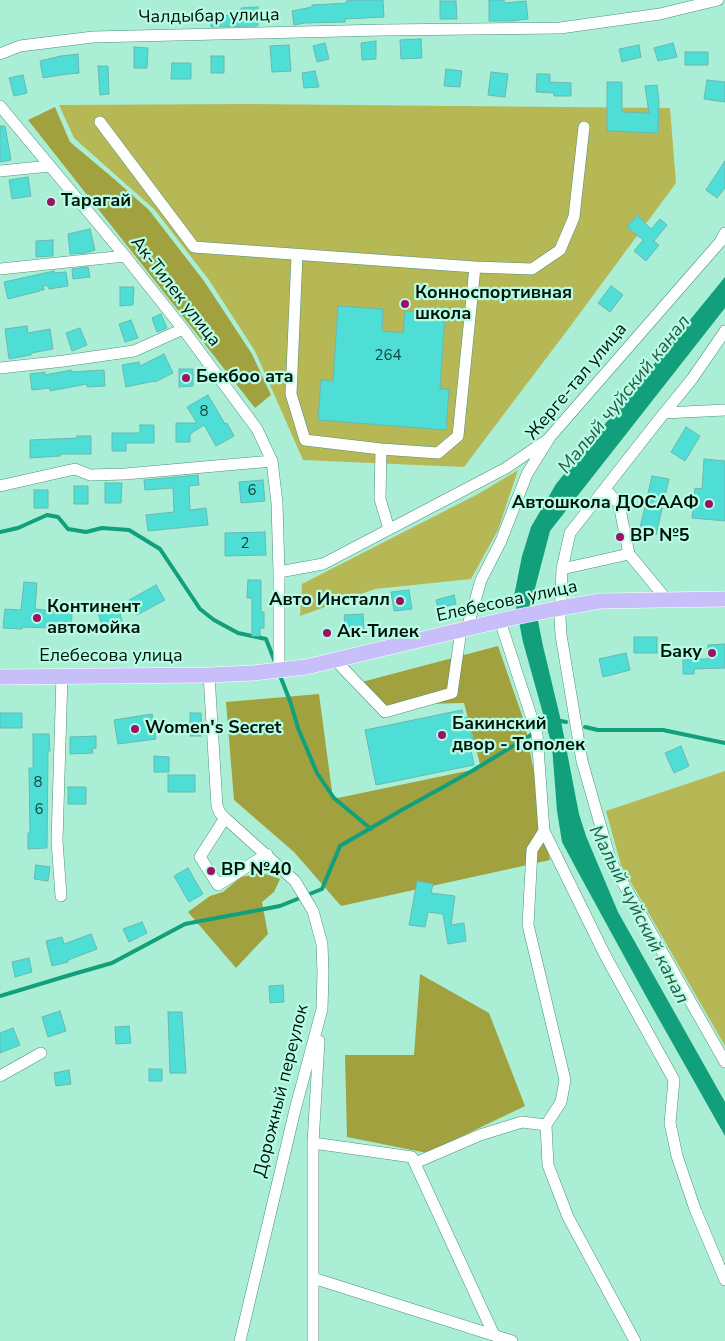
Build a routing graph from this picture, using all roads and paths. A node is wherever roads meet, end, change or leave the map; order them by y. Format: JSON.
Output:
{"nodes":[{"id":1,"x":718,"y":0,"type":"edge"},
{"id":2,"x":0,"y":54,"type":"edge"},
{"id":3,"x":0,"y":106,"type":"edge"},
{"id":4,"x":100,"y":122,"type":"dead end"},
{"id":5,"x":584,"y":128,"type":"dead end"},
{"id":6,"x":50,"y":166,"type":"junction"},
{"id":7,"x":0,"y":171,"type":"edge"},
{"id":8,"x":725,"y":234,"type":"edge"},
{"id":9,"x":297,"y":254,"type":"junction"},
{"id":10,"x":125,"y":256,"type":"junction"},
{"id":11,"x":475,"y":267,"type":"junction"},
{"id":12,"x":0,"y":269,"type":"edge"},
{"id":13,"x":183,"y":329,"type":"junction"},
{"id":14,"x":725,"y":331,"type":"edge"},
{"id":15,"x":0,"y":368,"type":"edge"},
{"id":16,"x":725,"y":410,"type":"edge"},
{"id":17,"x":664,"y":412,"type":"junction"},
{"id":18,"x":550,"y":437,"type":"junction"},
{"id":19,"x":381,"y":449,"type":"junction"},
{"id":20,"x":272,"y":461,"type":"junction"},
{"id":21,"x":0,"y":486,"type":"edge"},
{"id":22,"x":605,"y":489,"type":"junction"},
{"id":23,"x":389,"y":529,"type":"junction"},
{"id":24,"x":629,"y":554,"type":"junction"},
{"id":25,"x":562,"y":569,"type":"junction"},
{"id":26,"x":279,"y":572,"type":"junction"},
{"id":27,"x":725,"y":599,"type":"edge"},
{"id":28,"x":667,"y":600,"type":"junction"},
{"id":29,"x":557,"y":608,"type":"junction"},
{"id":30,"x":504,"y":620,"type":"junction"},
{"id":31,"x":464,"y":629,"type":"junction"},
{"id":32,"x":335,"y":660,"type":"junction"},
{"id":33,"x":279,"y":670,"type":"junction"},
{"id":34,"x":209,"y":675,"type":"junction"},
{"id":35,"x":62,"y":676,"type":"junction"},
{"id":36,"x":0,"y":677,"type":"edge"},
{"id":37,"x":225,"y":818,"type":"junction"},
{"id":38,"x":544,"y":831,"type":"junction"},
{"id":39,"x":267,"y":854,"type":"junction"},
{"id":40,"x":62,"y":896,"type":"dead end"},
{"id":41,"x":322,"y":1010,"type":"junction"},
{"id":42,"x":41,"y":1053,"type":"dead end"},
{"id":43,"x":725,"y":1062,"type":"edge"},
{"id":44,"x":0,"y":1076,"type":"edge"},
{"id":45,"x":546,"y":1125,"type":"junction"},
{"id":46,"x":313,"y":1143,"type":"junction"},
{"id":47,"x":415,"y":1163,"type":"junction"},
{"id":48,"x":313,"y":1278,"type":"junction"},
{"id":49,"x":725,"y":1280,"type":"edge"},
{"id":50,"x":494,"y":1335,"type":"junction"},
{"id":51,"x":240,"y":1341,"type":"edge"},
{"id":52,"x":313,"y":1341,"type":"edge"},
{"id":53,"x":512,"y":1341,"type":"edge"},
{"id":54,"x":635,"y":1341,"type":"edge"}],
"edges":[{"from":1,"to":2,"type":"street","name":"Чалдыбар улица"},
{"from":3,"to":6,"type":"street","name":"Ак-Тилек улица"},
{"from":4,"to":9,"type":"street"},
{"from":5,"to":11,"type":"street"},
{"from":6,"to":7,"type":"street"},
{"from":6,"to":10,"type":"street","name":"Ак-Тилек улица"},
{"from":8,"to":18,"type":"street","name":"Жерге-тал улица"},
{"from":9,"to":11,"type":"street"},
{"from":9,"to":19,"type":"street"},
{"from":10,"to":12,"type":"street"},
{"from":10,"to":13,"type":"street","name":"Ак-Тилек улица"},
{"from":11,"to":19,"type":"street"},
{"from":13,"to":15,"type":"street"},
{"from":13,"to":20,"type":"street","name":"Ак-Тилек улица"},
{"from":14,"to":17,"type":"street"},
{"from":16,"to":17,"type":"street"},
{"from":17,"to":22,"type":"street"},
{"from":18,"to":23,"type":"street"},
{"from":18,"to":31,"type":"street","name":"Жерге-тал улица"},
{"from":19,"to":23,"type":"street"},
{"from":20,"to":21,"type":"street"},
{"from":20,"to":26,"type":"street","name":"Ак-Тилек улица"},
{"from":22,"to":24,"type":"street"},
{"from":22,"to":25,"type":"street"},
{"from":23,"to":26,"type":"street"},
{"from":24,"to":25,"type":"street"},
{"from":24,"to":28,"type":"street"},
{"from":25,"to":29,"type":"street"},
{"from":26,"to":33,"type":"street","name":"Ак-Тилек улица"},
{"from":27,"to":28,"type":"main road","name":"Елебесова улица"},
{"from":28,"to":29,"type":"main road","name":"Елебесова улица"},
{"from":29,"to":30,"type":"main road","name":"Елебесова улица"},
{"from":29,"to":43,"type":"street"},
{"from":30,"to":31,"type":"main road","name":"Елебесова улица"},
{"from":30,"to":38,"type":"street"},
{"from":31,"to":32,"type":"main road","name":"Елебесова улица"},
{"from":31,"to":32,"type":"street","name":"Жерге-тал улица"},
{"from":32,"to":33,"type":"main road","name":"Елебесова улица"},
{"from":33,"to":34,"type":"main road","name":"Елебесова улица"},
{"from":34,"to":35,"type":"main road","name":"Елебесова улица"},
{"from":34,"to":37,"type":"street","name":"Дорожный переулок"},
{"from":35,"to":36,"type":"main road","name":"Елебесова улица"},
{"from":35,"to":40,"type":"street"},
{"from":37,"to":39,"type":"street","name":"Дорожный переулок"},
{"from":37,"to":39,"type":"street"},
{"from":38,"to":45,"type":"street"},
{"from":38,"to":49,"type":"street"},
{"from":39,"to":41,"type":"street","name":"Дорожный переулок"},
{"from":41,"to":46,"type":"street"},
{"from":41,"to":51,"type":"street","name":"Дорожный переулок"},
{"from":42,"to":44,"type":"street"},
{"from":45,"to":47,"type":"street"},
{"from":45,"to":54,"type":"street"},
{"from":46,"to":47,"type":"street"},
{"from":46,"to":48,"type":"street"},
{"from":47,"to":50,"type":"street"},
{"from":48,"to":50,"type":"street"},
{"from":48,"to":52,"type":"street"},
{"from":50,"to":53,"type":"street"}]}
